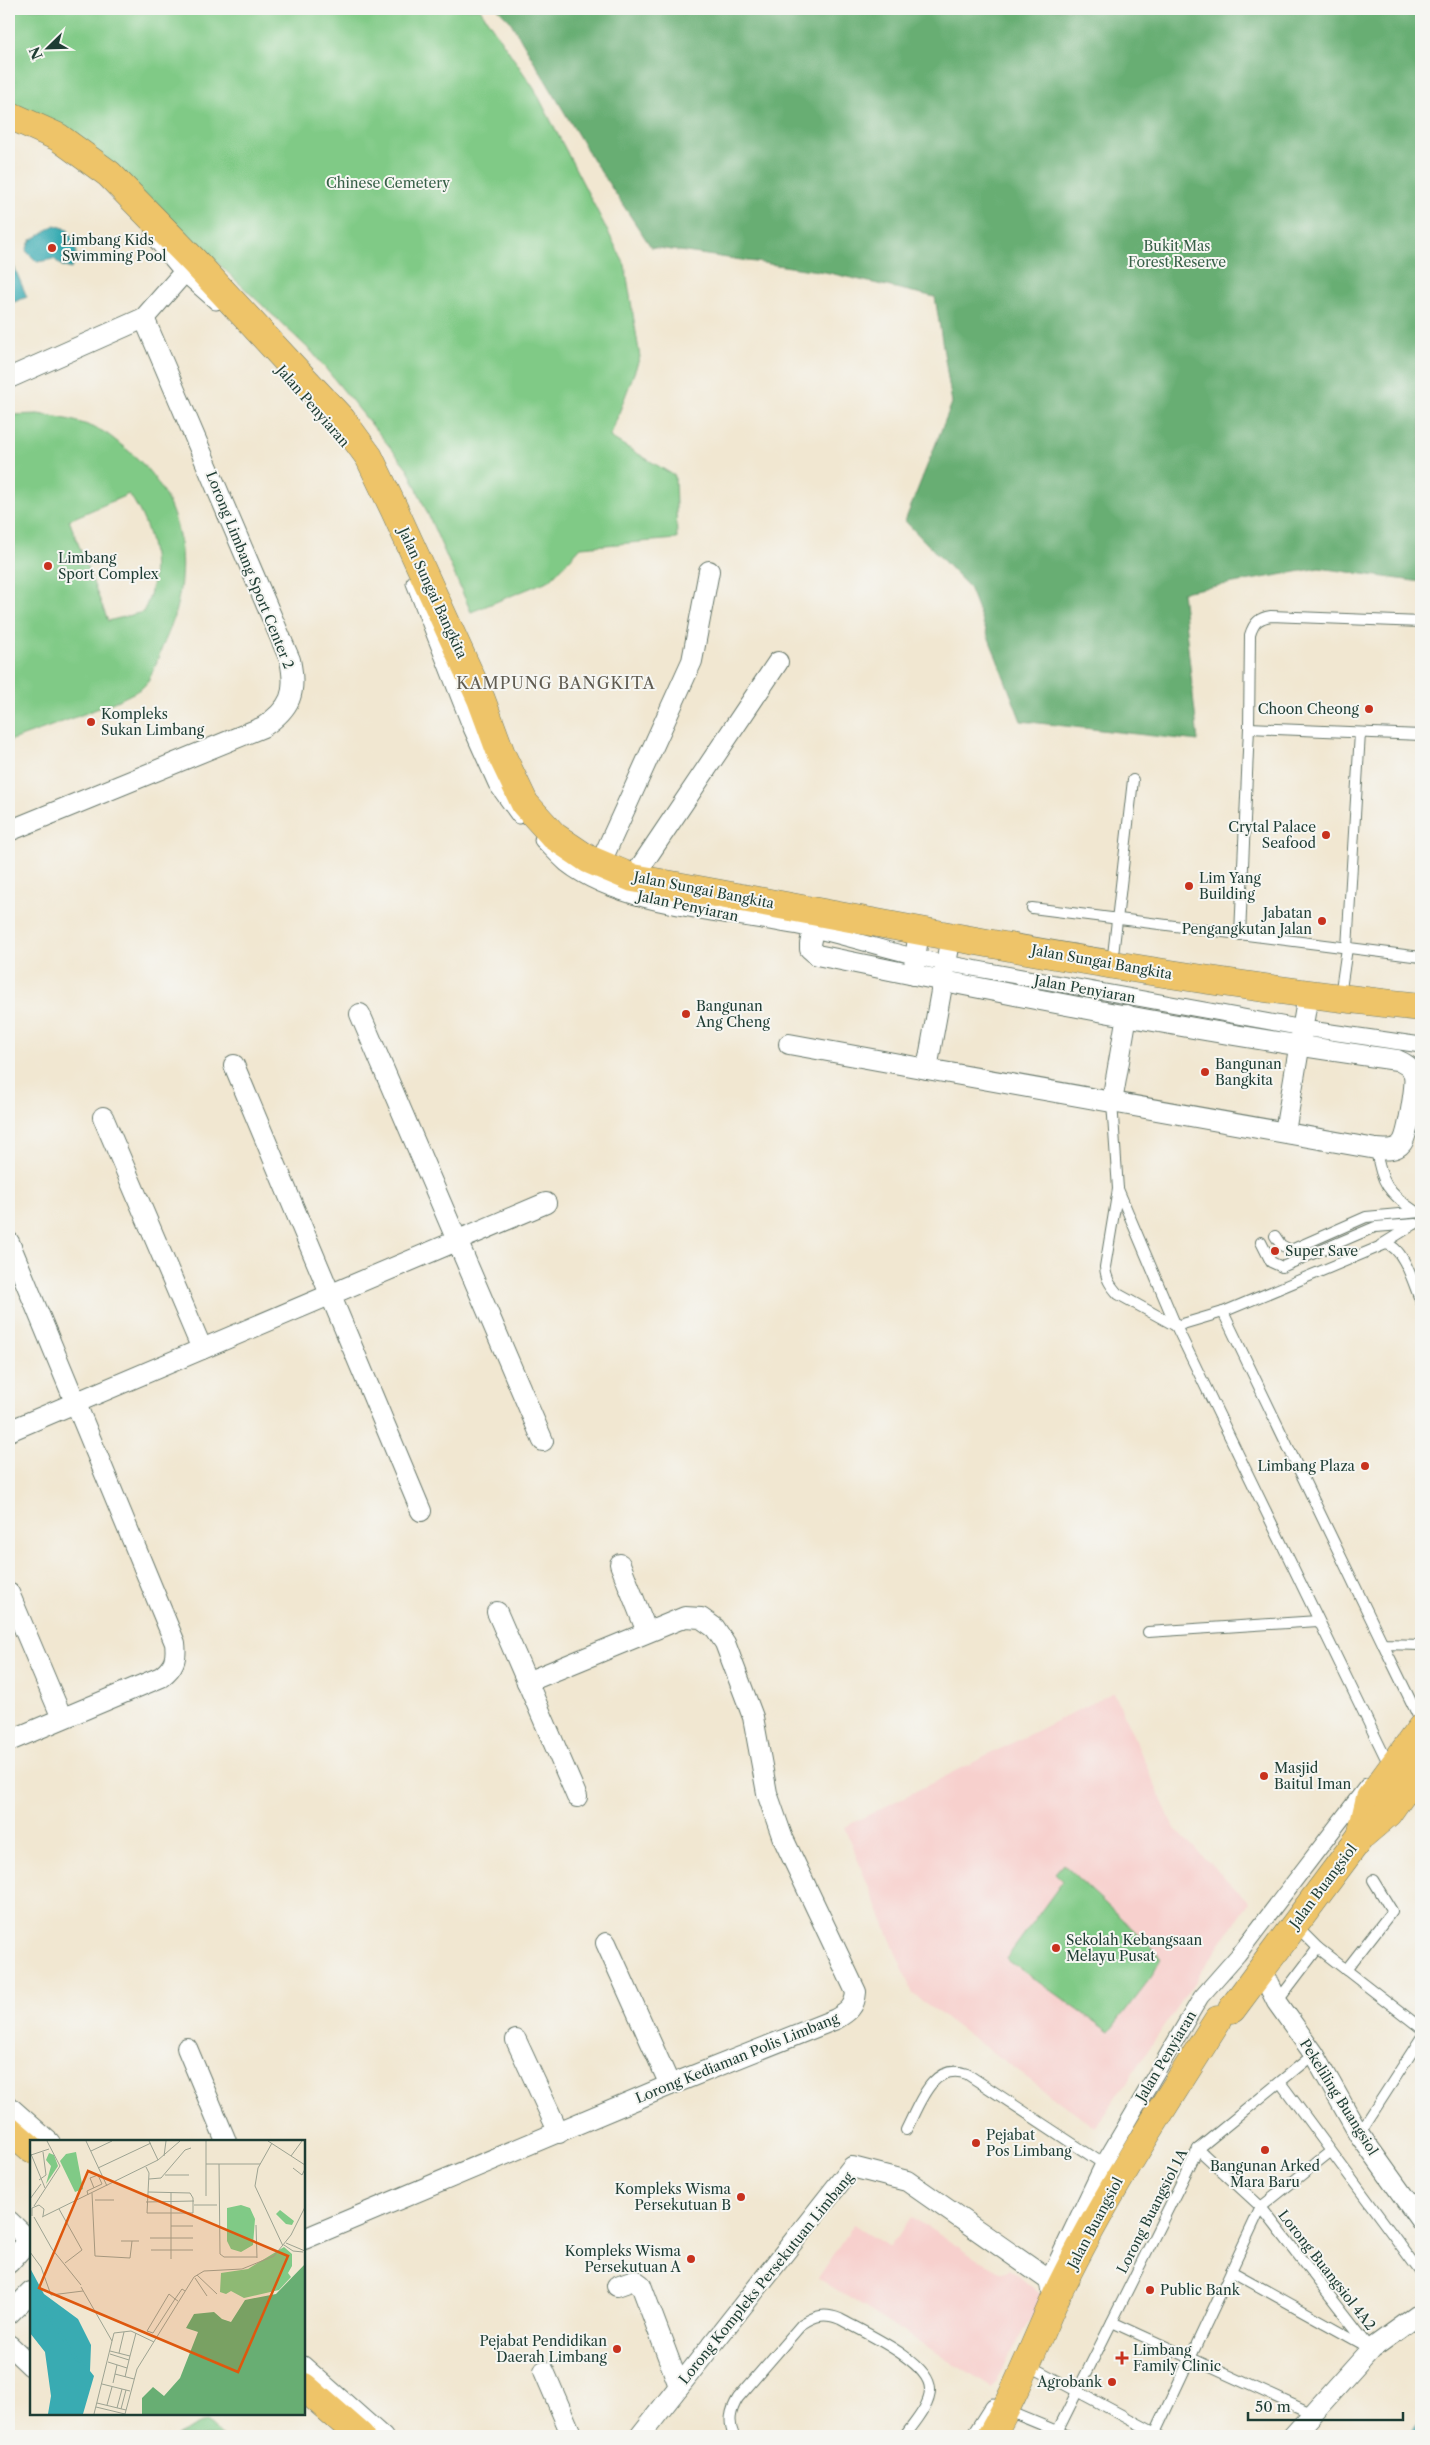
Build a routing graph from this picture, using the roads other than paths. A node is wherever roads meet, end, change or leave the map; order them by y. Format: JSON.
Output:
{"nodes":[{"id":1,"x":9,"y":115,"type":"edge"},
{"id":2,"x":9,"y":129,"type":"edge"},
{"id":3,"x":188,"y":267,"type":"junction"},
{"id":4,"x":144,"y":318,"type":"junction"},
{"id":5,"x":9,"y":378,"type":"edge"},
{"id":6,"x":709,"y":571,"type":"dead end"},
{"id":7,"x":1421,"y":622,"type":"edge"},
{"id":8,"x":778,"y":662,"type":"dead end"},
{"id":9,"x":1249,"y":728,"type":"junction"},
{"id":10,"x":1360,"y":733,"type":"junction"},
{"id":11,"x":1421,"y":735,"type":"edge"},
{"id":12,"x":1133,"y":780,"type":"dead end"},
{"id":13,"x":9,"y":831,"type":"edge"},
{"id":14,"x":600,"y":864,"type":"junction"},
{"id":15,"x":633,"y":878,"type":"junction"},
{"id":16,"x":1032,"y":908,"type":"dead end"},
{"id":17,"x":1117,"y":919,"type":"junction"},
{"id":18,"x":815,"y":920,"type":"junction"},
{"id":19,"x":920,"y":930,"type":"junction"},
{"id":20,"x":1240,"y":935,"type":"junction"},
{"id":21,"x":950,"y":936,"type":"junction"},
{"id":22,"x":1348,"y":948,"type":"junction"},
{"id":23,"x":1421,"y":957,"type":"edge"},
{"id":24,"x":1112,"y":965,"type":"junction"},
{"id":25,"x":914,"y":966,"type":"junction"},
{"id":26,"x":944,"y":972,"type":"junction"},
{"id":27,"x":1308,"y":995,"type":"junction"},
{"id":28,"x":1340,"y":998,"type":"junction"},
{"id":29,"x":1388,"y":1004,"type":"junction"},
{"id":30,"x":1421,"y":1007,"type":"edge"},
{"id":31,"x":360,"y":1014,"type":"dead end"},
{"id":32,"x":1126,"y":1015,"type":"junction"},
{"id":33,"x":1421,"y":1016,"type":"edge"},
{"id":34,"x":1301,"y":1037,"type":"junction"},
{"id":35,"x":789,"y":1044,"type":"dead end"},
{"id":36,"x":1421,"y":1045,"type":"edge"},
{"id":37,"x":234,"y":1064,"type":"dead end"},
{"id":38,"x":927,"y":1069,"type":"junction"},
{"id":39,"x":1112,"y":1102,"type":"junction"},
{"id":40,"x":103,"y":1117,"type":"dead end"},
{"id":41,"x":1285,"y":1132,"type":"junction"},
{"id":42,"x":1376,"y":1149,"type":"junction"},
{"id":43,"x":1118,"y":1189,"type":"junction"},
{"id":44,"x":546,"y":1203,"type":"dead end"},
{"id":45,"x":1419,"y":1212,"type":"edge"},
{"id":46,"x":1418,"y":1224,"type":"edge"},
{"id":47,"x":1275,"y":1236,"type":"dead end"},
{"id":48,"x":458,"y":1241,"type":"junction"},
{"id":49,"x":9,"y":1242,"type":"edge"},
{"id":50,"x":1261,"y":1242,"type":"dead end"},
{"id":51,"x":1379,"y":1246,"type":"junction"},
{"id":52,"x":331,"y":1294,"type":"junction"},
{"id":53,"x":1421,"y":1302,"type":"edge"},
{"id":54,"x":1223,"y":1312,"type":"junction"},
{"id":55,"x":1176,"y":1326,"type":"junction"},
{"id":56,"x":202,"y":1349,"type":"junction"},
{"id":57,"x":75,"y":1403,"type":"junction"},
{"id":58,"x":9,"y":1431,"type":"edge"},
{"id":59,"x":543,"y":1441,"type":"dead end"},
{"id":60,"x":421,"y":1511,"type":"dead end"},
{"id":61,"x":620,"y":1564,"type":"dead end"},
{"id":62,"x":9,"y":1593,"type":"edge"},
{"id":63,"x":497,"y":1612,"type":"dead end"},
{"id":64,"x":1318,"y":1621,"type":"junction"},
{"id":65,"x":647,"y":1632,"type":"junction"},
{"id":66,"x":1148,"y":1632,"type":"dead end"},
{"id":67,"x":1383,"y":1644,"type":"junction"},
{"id":68,"x":1421,"y":1645,"type":"edge"},
{"id":69,"x":527,"y":1682,"type":"junction"},
{"id":70,"x":62,"y":1718,"type":"junction"},
{"id":71,"x":1420,"y":1720,"type":"edge"},
{"id":72,"x":9,"y":1741,"type":"edge"},
{"id":73,"x":1406,"y":1773,"type":"edge"},
{"id":74,"x":577,"y":1798,"type":"dead end"},
{"id":75,"x":1373,"y":1880,"type":"dead end"},
{"id":76,"x":1294,"y":1924,"type":"junction"},
{"id":77,"x":606,"y":1942,"type":"dead end"},
{"id":78,"x":1318,"y":1948,"type":"junction"},
{"id":79,"x":1261,"y":1970,"type":"junction"},
{"id":80,"x":1346,"y":1970,"type":"junction"},
{"id":81,"x":1278,"y":2002,"type":"junction"},
{"id":82,"x":1421,"y":2028,"type":"edge"},
{"id":83,"x":1421,"y":2038,"type":"edge"},
{"id":84,"x":516,"y":2040,"type":"dead end"},
{"id":85,"x":187,"y":2048,"type":"dead end"},
{"id":86,"x":1314,"y":2054,"type":"junction"},
{"id":87,"x":1280,"y":2082,"type":"junction"},
{"id":88,"x":670,"y":2085,"type":"junction"},
{"id":89,"x":9,"y":2103,"type":"edge"},
{"id":90,"x":9,"y":2130,"type":"edge"},
{"id":91,"x":906,"y":2130,"type":"dead end"},
{"id":92,"x":559,"y":2133,"type":"junction"},
{"id":93,"x":1359,"y":2134,"type":"junction"},
{"id":94,"x":51,"y":2140,"type":"edge"},
{"id":95,"x":226,"y":2140,"type":"edge"},
{"id":96,"x":30,"y":2148,"type":"edge"},
{"id":97,"x":1198,"y":2149,"type":"junction"},
{"id":98,"x":1330,"y":2152,"type":"junction"},
{"id":99,"x":1111,"y":2169,"type":"junction"},
{"id":100,"x":1261,"y":2207,"type":"junction"},
{"id":101,"x":1420,"y":2215,"type":"edge"},
{"id":102,"x":9,"y":2221,"type":"edge"},
{"id":103,"x":30,"y":2239,"type":"edge"},
{"id":104,"x":305,"y":2239,"type":"edge"},
{"id":105,"x":9,"y":2263,"type":"edge"},
{"id":106,"x":1232,"y":2271,"type":"junction"},
{"id":107,"x":1421,"y":2273,"type":"edge"},
{"id":108,"x":1054,"y":2284,"type":"junction"},
{"id":109,"x":617,"y":2286,"type":"dead end"},
{"id":110,"x":30,"y":2293,"type":"edge"},
{"id":111,"x":1421,"y":2313,"type":"edge"},
{"id":112,"x":9,"y":2314,"type":"edge"},
{"id":113,"x":1112,"y":2322,"type":"junction"},
{"id":114,"x":9,"y":2345,"type":"edge"},
{"id":115,"x":1372,"y":2349,"type":"junction"},
{"id":116,"x":1191,"y":2359,"type":"junction"},
{"id":117,"x":30,"y":2365,"type":"edge"},
{"id":118,"x":305,"y":2365,"type":"edge"},
{"id":119,"x":1027,"y":2365,"type":"junction"},
{"id":120,"x":544,"y":2371,"type":"dead end"},
{"id":121,"x":680,"y":2386,"type":"junction"},
{"id":122,"x":305,"y":2388,"type":"edge"},
{"id":123,"x":1077,"y":2392,"type":"junction"},
{"id":124,"x":1006,"y":2410,"type":"junction"},
{"id":125,"x":1313,"y":2414,"type":"junction"},
{"id":126,"x":1056,"y":2433,"type":"edge"},
{"id":127,"x":1158,"y":2435,"type":"edge"},
{"id":128,"x":360,"y":2436,"type":"edge"},
{"id":129,"x":385,"y":2436,"type":"edge"},
{"id":130,"x":572,"y":2436,"type":"edge"},
{"id":131,"x":640,"y":2436,"type":"edge"},
{"id":132,"x":734,"y":2436,"type":"edge"},
{"id":133,"x":906,"y":2436,"type":"edge"},
{"id":134,"x":974,"y":2436,"type":"edge"},
{"id":135,"x":991,"y":2436,"type":"edge"},
{"id":136,"x":1069,"y":2436,"type":"edge"},
{"id":137,"x":1294,"y":2436,"type":"edge"}],
"edges":[{"from":1,"to":3,"type":"main road","name":"Jalan Sungai Bangkita"},
{"from":2,"to":3,"type":"street","name":"Jalan Penyiaran"},
{"from":3,"to":4,"type":"street"},
{"from":3,"to":14,"type":"main road","name":"Jalan Sungai Bangkita"},
{"from":3,"to":18,"type":"street","name":"Jalan Penyiaran"},
{"from":4,"to":5,"type":"street"},
{"from":4,"to":13,"type":"street","name":"Lorong Limbang Sport Center 2"},
{"from":6,"to":14,"type":"street"},
{"from":7,"to":9,"type":"lane"},
{"from":8,"to":15,"type":"street"},
{"from":9,"to":10,"type":"lane"},
{"from":9,"to":20,"type":"lane"},
{"from":10,"to":11,"type":"lane"},
{"from":10,"to":22,"type":"lane"},
{"from":12,"to":17,"type":"lane"},
{"from":14,"to":15,"type":"main road","name":"Jalan Sungai Bangkita"},
{"from":15,"to":18,"type":"main road","name":"Jalan Sungai Bangkita"},
{"from":16,"to":17,"type":"lane"},
{"from":17,"to":20,"type":"lane"},
{"from":17,"to":24,"type":"lane"},
{"from":18,"to":19,"type":"main road","name":"Jalan Sungai Bangkita"},
{"from":18,"to":25,"type":"street"},
{"from":19,"to":21,"type":"main road","name":"Jalan Sungai Bangkita"},
{"from":19,"to":25,"type":"street"},
{"from":20,"to":22,"type":"lane"},
{"from":21,"to":24,"type":"main road","name":"Jalan Sungai Bangkita"},
{"from":21,"to":26,"type":"street"},
{"from":22,"to":23,"type":"lane"},
{"from":22,"to":28,"type":"lane"},
{"from":24,"to":27,"type":"main road","name":"Jalan Sungai Bangkita"},
{"from":25,"to":26,"type":"street"},
{"from":26,"to":32,"type":"street"},
{"from":26,"to":34,"type":"street","name":"Jalan Penyiaran"},
{"from":26,"to":38,"type":"street"},
{"from":27,"to":28,"type":"main road","name":"Jalan Sungai Bangkita"},
{"from":27,"to":34,"type":"street"},
{"from":28,"to":29,"type":"main road","name":"Jalan Sungai Bangkita"},
{"from":29,"to":30,"type":"main road","name":"Jalan Sungai Bangkita"},
{"from":29,"to":33,"type":"main road"},
{"from":31,"to":48,"type":"street"},
{"from":32,"to":34,"type":"street"},
{"from":32,"to":39,"type":"street"},
{"from":34,"to":36,"type":"street","name":"Jalan Penyiaran"},
{"from":34,"to":41,"type":"street"},
{"from":34,"to":42,"type":"street"},
{"from":35,"to":38,"type":"street"},
{"from":37,"to":52,"type":"street"},
{"from":38,"to":39,"type":"street"},
{"from":39,"to":41,"type":"street"},
{"from":39,"to":43,"type":"lane"},
{"from":40,"to":56,"type":"street"},
{"from":41,"to":42,"type":"street"},
{"from":42,"to":45,"type":"lane"},
{"from":43,"to":55,"type":"lane"},
{"from":43,"to":55,"type":"lane"},
{"from":44,"to":48,"type":"street"},
{"from":45,"to":47,"type":"lane"},
{"from":46,"to":50,"type":"lane"},
{"from":46,"to":51,"type":"lane"},
{"from":48,"to":52,"type":"street"},
{"from":48,"to":59,"type":"street"},
{"from":49,"to":57,"type":"street"},
{"from":51,"to":53,"type":"lane"},
{"from":51,"to":54,"type":"lane"},
{"from":52,"to":56,"type":"street"},
{"from":52,"to":60,"type":"street"},
{"from":54,"to":55,"type":"lane"},
{"from":54,"to":67,"type":"lane"},
{"from":55,"to":64,"type":"lane"},
{"from":56,"to":57,"type":"street"},
{"from":57,"to":58,"type":"street"},
{"from":57,"to":70,"type":"street"},
{"from":61,"to":65,"type":"street"},
{"from":62,"to":70,"type":"street"},
{"from":63,"to":69,"type":"street"},
{"from":64,"to":66,"type":"lane"},
{"from":64,"to":73,"type":"lane"},
{"from":65,"to":69,"type":"street","name":"Lorong Kediaman Polis Limbang"},
{"from":65,"to":88,"type":"street","name":"Lorong Kediaman Polis Limbang"},
{"from":67,"to":68,"type":"lane"},
{"from":67,"to":71,"type":"lane"},
{"from":69,"to":74,"type":"street"},
{"from":70,"to":72,"type":"street"},
{"from":71,"to":73,"type":"main road"},
{"from":73,"to":76,"type":"main road","name":"Jalan Buangsiol"},
{"from":73,"to":99,"type":"street","name":"Jalan Penyiaran"},
{"from":75,"to":80,"type":"lane"},
{"from":76,"to":78,"type":"lane"},
{"from":76,"to":79,"type":"main road","name":"Jalan Buangsiol"},
{"from":77,"to":88,"type":"street"},
{"from":78,"to":80,"type":"lane"},
{"from":78,"to":81,"type":"lane"},
{"from":79,"to":81,"type":"street","name":"Pekeliling Buangsiol"},
{"from":79,"to":99,"type":"main road","name":"Jalan Buangsiol"},
{"from":80,"to":82,"type":"lane"},
{"from":81,"to":86,"type":"street","name":"Pekeliling Buangsiol"},
{"from":83,"to":93,"type":"lane"},
{"from":84,"to":92,"type":"street"},
{"from":85,"to":95,"type":"street"},
{"from":86,"to":87,"type":"lane","name":"Lorong Buangsiol 1A"},
{"from":86,"to":93,"type":"street","name":"Pekeliling Buangsiol"},
{"from":87,"to":97,"type":"lane","name":"Lorong Buangsiol 1A"},
{"from":87,"to":98,"type":"lane"},
{"from":88,"to":92,"type":"street","name":"Lorong Kediaman Polis Limbang"},
{"from":89,"to":94,"type":"street"},
{"from":90,"to":96,"type":"main road"},
{"from":91,"to":99,"type":"lane"},
{"from":92,"to":104,"type":"street","name":"Lorong Kediaman Polis Limbang"},
{"from":93,"to":101,"type":"street","name":"Pekeliling Buangsiol"},
{"from":97,"to":100,"type":"lane","name":"Lorong Buangsiol 4A2"},
{"from":97,"to":113,"type":"lane","name":"Lorong Buangsiol 1A"},
{"from":98,"to":100,"type":"lane"},
{"from":98,"to":107,"type":"lane"},
{"from":99,"to":108,"type":"main road","name":"Jalan Buangsiol"},
{"from":100,"to":106,"type":"lane"},
{"from":100,"to":115,"type":"lane","name":"Lorong Buangsiol 4A2"},
{"from":102,"to":103,"type":"street"},
{"from":103,"to":105,"type":"street"},
{"from":106,"to":115,"type":"lane"},
{"from":106,"to":116,"type":"lane"},
{"from":108,"to":119,"type":"main road","name":"Jalan Buangsiol"},
{"from":108,"to":121,"type":"street","name":"Lorong Kompleks Persekutuan Limbang"},
{"from":108,"to":134,"type":"street"},
{"from":109,"to":121,"type":"street"},
{"from":110,"to":112,"type":"street"},
{"from":111,"to":115,"type":"street"},
{"from":113,"to":116,"type":"lane"},
{"from":113,"to":123,"type":"lane","name":"Lorong Buangsiol 1A"},
{"from":114,"to":117,"type":"street"},
{"from":115,"to":125,"type":"street"},
{"from":116,"to":125,"type":"lane"},
{"from":116,"to":127,"type":"lane"},
{"from":118,"to":129,"type":"street"},
{"from":119,"to":123,"type":"lane"},
{"from":119,"to":124,"type":"main road","name":"Jalan Buangsiol"},
{"from":120,"to":130,"type":"street"},
{"from":121,"to":131,"type":"street","name":"Lorong Kompleks Persekutuan Limbang"},
{"from":122,"to":128,"type":"main road"},
{"from":123,"to":126,"type":"lane","name":"Lorong Buangsiol 1A"},
{"from":123,"to":127,"type":"lane"},
{"from":124,"to":126,"type":"lane"},
{"from":124,"to":135,"type":"main road","name":"Jalan Buangsiol"},
{"from":125,"to":137,"type":"street"},
{"from":126,"to":136,"type":"lane"},
{"from":132,"to":133,"type":"lane"}]}
